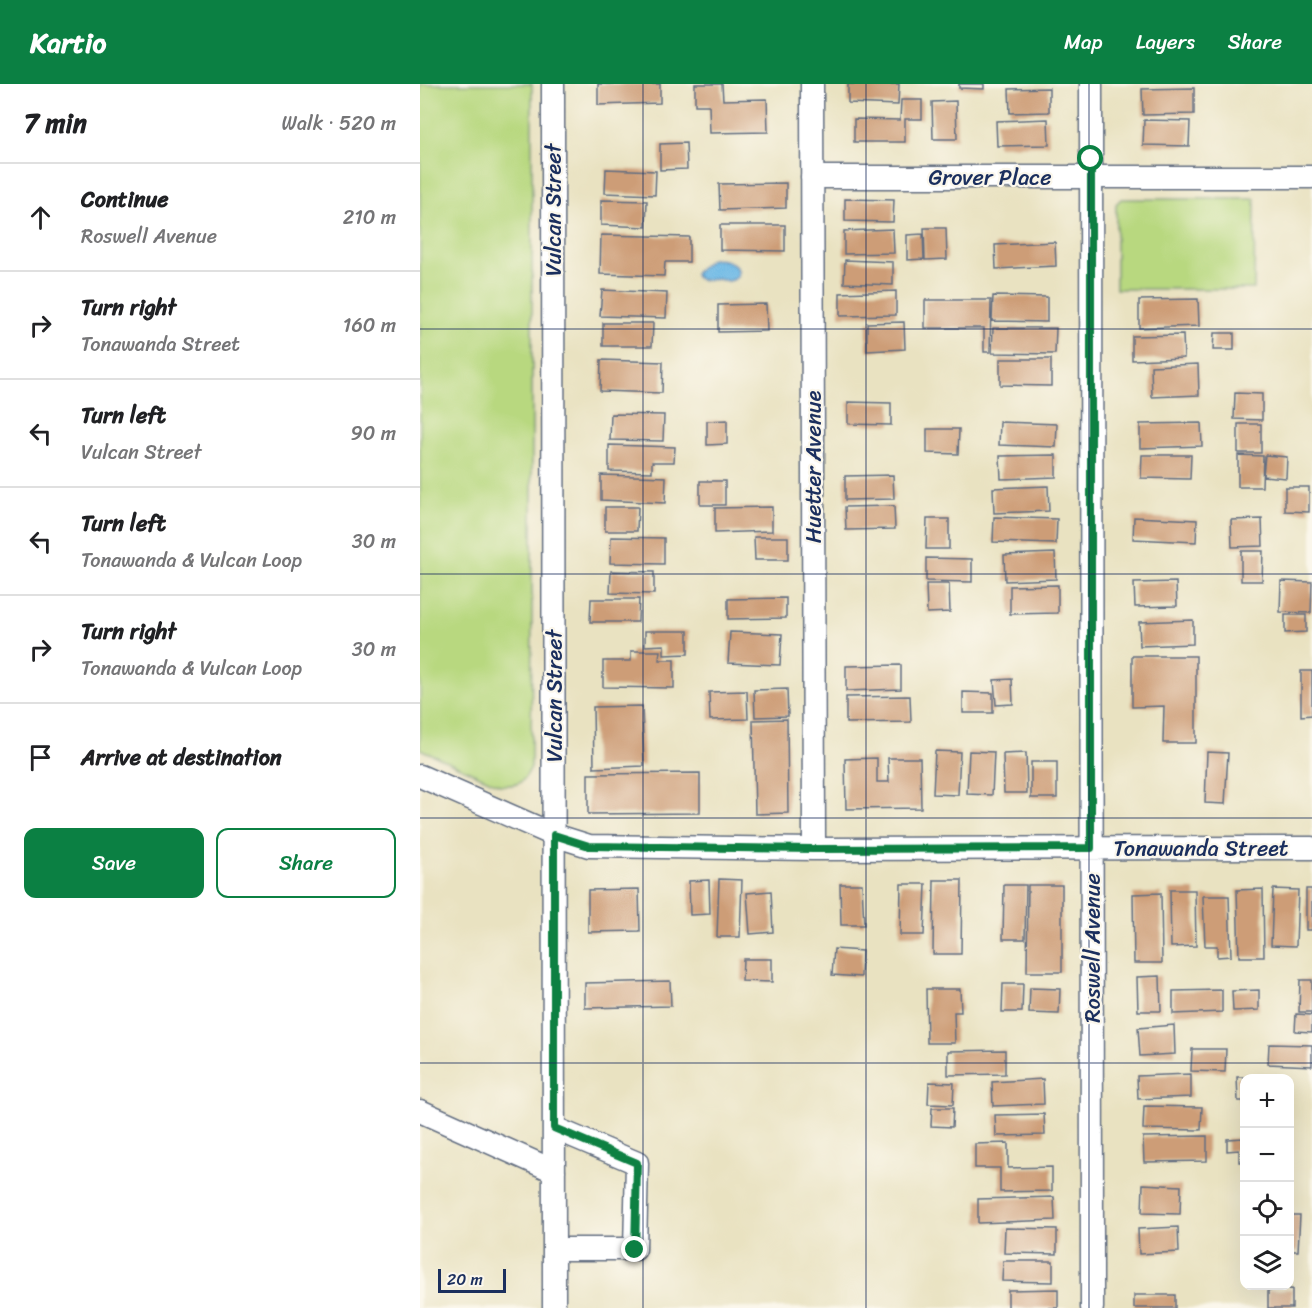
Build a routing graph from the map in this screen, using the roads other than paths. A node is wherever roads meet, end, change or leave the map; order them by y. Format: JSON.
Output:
{"nodes":[{"id":1,"x":553,"y":84,"type":"edge"},
{"id":2,"x":812,"y":84,"type":"edge"},
{"id":3,"x":1091,"y":84,"type":"edge"},
{"id":4,"x":812,"y":177,"type":"junction"},
{"id":5,"x":1091,"y":177,"type":"junction"},
{"id":6,"x":1312,"y":177,"type":"edge"},
{"id":7,"x":420,"y":776,"type":"edge"},
{"id":8,"x":554,"y":835,"type":"junction"},
{"id":9,"x":1091,"y":848,"type":"junction"},
{"id":10,"x":1312,"y":848,"type":"edge"},
{"id":11,"x":814,"y":849,"type":"junction"},
{"id":12,"x":420,"y":1111,"type":"edge"},
{"id":13,"x":554,"y":1128,"type":"junction"},
{"id":14,"x":554,"y":1171,"type":"junction"},
{"id":15,"x":554,"y":1249,"type":"junction"},
{"id":16,"x":554,"y":1308,"type":"edge"},
{"id":17,"x":1092,"y":1308,"type":"edge"}],
"edges":[{"from":1,"to":8,"type":"street","name":"Vulcan Street"},
{"from":2,"to":4,"type":"street","name":"Huetter Avenue"},
{"from":3,"to":5,"type":"street","name":"Roswell Avenue"},
{"from":4,"to":5,"type":"street","name":"Grover Place"},
{"from":4,"to":11,"type":"street","name":"Huetter Avenue"},
{"from":5,"to":6,"type":"street","name":"Grover Place"},
{"from":5,"to":9,"type":"street","name":"Roswell Avenue"},
{"from":7,"to":8,"type":"street","name":"Tonawanda Street"},
{"from":8,"to":11,"type":"street","name":"Tonawanda Street"},
{"from":8,"to":13,"type":"street","name":"Vulcan Street"},
{"from":9,"to":10,"type":"street","name":"Tonawanda Street"},
{"from":9,"to":11,"type":"street","name":"Tonawanda Street"},
{"from":9,"to":17,"type":"street","name":"Roswell Avenue"},
{"from":12,"to":14,"type":"street"},
{"from":13,"to":14,"type":"street","name":"Vulcan Street"},
{"from":13,"to":15,"type":"street"},
{"from":14,"to":15,"type":"street","name":"Vulcan Street"},
{"from":15,"to":16,"type":"street","name":"Vulcan Street"}]}
